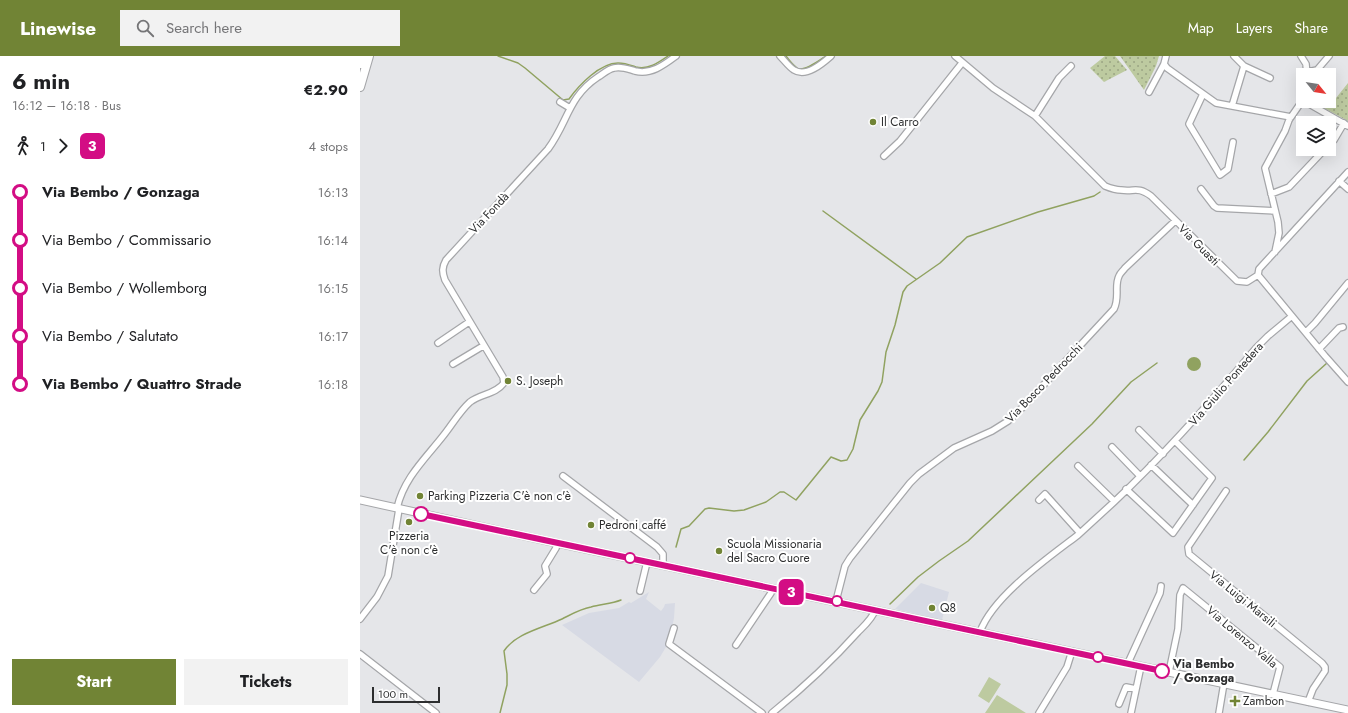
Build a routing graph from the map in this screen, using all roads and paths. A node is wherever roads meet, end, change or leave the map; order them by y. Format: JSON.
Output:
{"nodes":[{"id":1,"x":362,"y":56,"type":"edge"},
{"id":2,"x":369,"y":56,"type":"edge"},
{"id":3,"x":676,"y":56,"type":"edge"},
{"id":4,"x":780,"y":56,"type":"edge"},
{"id":5,"x":832,"y":56,"type":"edge"},
{"id":6,"x":955,"y":56,"type":"edge"},
{"id":7,"x":1166,"y":56,"type":"edge"},
{"id":8,"x":1234,"y":56,"type":"edge"},
{"id":9,"x":1301,"y":56,"type":"edge"},
{"id":10,"x":1329,"y":56,"type":"edge"},
{"id":11,"x":962,"y":62,"type":"junction"},
{"id":12,"x":360,"y":64,"type":"edge"},
{"id":13,"x":1164,"y":64,"type":"junction"},
{"id":14,"x":1306,"y":64,"type":"junction"},
{"id":15,"x":1071,"y":66,"type":"dead end"},
{"id":16,"x":1244,"y":66,"type":"junction"},
{"id":17,"x":1306,"y":68,"type":"edge"},
{"id":18,"x":1316,"y":68,"type":"edge"},
{"id":19,"x":1319,"y":68,"type":"edge"},
{"id":20,"x":1270,"y":78,"type":"dead end"},
{"id":21,"x":360,"y":87,"type":"edge"},
{"id":22,"x":1149,"y":92,"type":"dead end"},
{"id":23,"x":1203,"y":94,"type":"junction"},
{"id":24,"x":560,"y":102,"type":"dead end"},
{"id":25,"x":1232,"y":106,"type":"junction"},
{"id":26,"x":570,"y":108,"type":"junction"},
{"id":27,"x":1298,"y":108,"type":"edge"},
{"id":28,"x":1316,"y":108,"type":"edge"},
{"id":29,"x":1035,"y":116,"type":"junction"},
{"id":30,"x":1291,"y":117,"type":"junction"},
{"id":31,"x":1346,"y":125,"type":"edge"},
{"id":32,"x":1336,"y":137,"type":"edge"},
{"id":33,"x":1233,"y":142,"type":"dead end"},
{"id":34,"x":884,"y":156,"type":"dead end"},
{"id":35,"x":1318,"y":156,"type":"edge"},
{"id":36,"x":1348,"y":172,"type":"edge"},
{"id":37,"x":1339,"y":182,"type":"junction"},
{"id":38,"x":1348,"y":189,"type":"edge"},
{"id":39,"x":1201,"y":190,"type":"dead end"},
{"id":40,"x":1271,"y":194,"type":"junction"},
{"id":41,"x":1275,"y":211,"type":"junction"},
{"id":42,"x":1175,"y":221,"type":"junction"},
{"id":43,"x":1275,"y":252,"type":"junction"},
{"id":44,"x":1258,"y":275,"type":"junction"},
{"id":45,"x":1348,"y":284,"type":"edge"},
{"id":46,"x":1292,"y":316,"type":"junction"},
{"id":47,"x":469,"y":322,"type":"junction"},
{"id":48,"x":1343,"y":327,"type":"dead end"},
{"id":49,"x":1306,"y":332,"type":"junction"},
{"id":50,"x":438,"y":343,"type":"dead end"},
{"id":51,"x":483,"y":346,"type":"junction"},
{"id":52,"x":1319,"y":349,"type":"junction"},
{"id":53,"x":453,"y":364,"type":"dead end"},
{"id":54,"x":1348,"y":382,"type":"edge"},
{"id":55,"x":1139,"y":430,"type":"dead end"},
{"id":56,"x":1175,"y":441,"type":"junction"},
{"id":57,"x":1112,"y":447,"type":"dead end"},
{"id":58,"x":1163,"y":454,"type":"junction"},
{"id":59,"x":1151,"y":465,"type":"junction"},
{"id":60,"x":1078,"y":466,"type":"dead end"},
{"id":61,"x":564,"y":476,"type":"dead end"},
{"id":62,"x":1140,"y":476,"type":"junction"},
{"id":63,"x":1126,"y":489,"type":"junction"},
{"id":64,"x":1226,"y":491,"type":"dead end"},
{"id":65,"x":360,"y":500,"type":"edge"},
{"id":66,"x":1039,"y":500,"type":"dead end"},
{"id":67,"x":1114,"y":501,"type":"junction"},
{"id":68,"x":1193,"y":505,"type":"junction"},
{"id":69,"x":398,"y":508,"type":"junction"},
{"id":70,"x":1080,"y":533,"type":"junction"},
{"id":71,"x":557,"y":543,"type":"junction"},
{"id":72,"x":647,"y":562,"type":"junction"},
{"id":73,"x":662,"y":565,"type":"junction"},
{"id":74,"x":1161,"y":586,"type":"dead end"},
{"id":75,"x":772,"y":588,"type":"junction"},
{"id":76,"x":534,"y":590,"type":"dead end"},
{"id":77,"x":640,"y":591,"type":"dead end"},
{"id":78,"x":836,"y":601,"type":"junction"},
{"id":79,"x":875,"y":610,"type":"junction"},
{"id":80,"x":360,"y":619,"type":"edge"},
{"id":81,"x":674,"y":628,"type":"dead end"},
{"id":82,"x":980,"y":632,"type":"junction"},
{"id":83,"x":736,"y":645,"type":"dead end"},
{"id":84,"x":1072,"y":651,"type":"junction"},
{"id":85,"x":360,"y":654,"type":"edge"},
{"id":86,"x":1128,"y":664,"type":"junction"},
{"id":87,"x":1141,"y":666,"type":"junction"},
{"id":88,"x":1170,"y":672,"type":"junction"},
{"id":89,"x":1224,"y":683,"type":"junction"},
{"id":90,"x":1136,"y":689,"type":"junction"},
{"id":91,"x":1273,"y":694,"type":"junction"},
{"id":92,"x":1308,"y":702,"type":"junction"},
{"id":93,"x":1118,"y":704,"type":"dead end"},
{"id":94,"x":1348,"y":710,"type":"edge"},
{"id":95,"x":436,"y":713,"type":"edge"},
{"id":96,"x":762,"y":713,"type":"edge"},
{"id":97,"x":772,"y":713,"type":"edge"},
{"id":98,"x":1039,"y":713,"type":"edge"},
{"id":99,"x":1131,"y":713,"type":"edge"},
{"id":100,"x":1219,"y":713,"type":"edge"}],
"edges":[{"from":1,"to":12,"type":"highway"},
{"from":2,"to":21,"type":"highway"},
{"from":3,"to":26,"type":"street"},
{"from":4,"to":5,"type":"street"},
{"from":6,"to":11,"type":"street","name":"Via Guasti"},
{"from":7,"to":13,"type":"street"},
{"from":8,"to":16,"type":"street"},
{"from":9,"to":14,"type":"street"},
{"from":10,"to":19,"type":"street"},
{"from":11,"to":29,"type":"street","name":"Via Guasti"},
{"from":11,"to":34,"type":"street"},
{"from":13,"to":22,"type":"street"},
{"from":13,"to":23,"type":"street"},
{"from":14,"to":17,"type":"street"},
{"from":14,"to":18,"type":"street"},
{"from":15,"to":29,"type":"street"},
{"from":16,"to":20,"type":"street"},
{"from":16,"to":25,"type":"street"},
{"from":23,"to":25,"type":"street"},
{"from":23,"to":33,"type":"street"},
{"from":24,"to":26,"type":"street"},
{"from":25,"to":30,"type":"street"},
{"from":26,"to":47,"type":"street","name":"Via Fondà"},
{"from":27,"to":30,"type":"street"},
{"from":28,"to":31,"type":"street"},
{"from":29,"to":42,"type":"street","name":"Via Guasti"},
{"from":30,"to":40,"type":"street"},
{"from":31,"to":32,"type":"street"},
{"from":35,"to":40,"type":"street"},
{"from":36,"to":37,"type":"street"},
{"from":37,"to":38,"type":"street"},
{"from":37,"to":43,"type":"street"},
{"from":39,"to":41,"type":"street"},
{"from":40,"to":41,"type":"street"},
{"from":41,"to":43,"type":"street"},
{"from":42,"to":44,"type":"street","name":"Via Guasti"},
{"from":42,"to":78,"type":"street","name":"Via Bosco Pedrocchi"},
{"from":43,"to":44,"type":"street"},
{"from":44,"to":46,"type":"street"},
{"from":45,"to":49,"type":"street"},
{"from":46,"to":49,"type":"street"},
{"from":46,"to":56,"type":"street","name":"Via Giulio Pontedera"},
{"from":47,"to":50,"type":"street"},
{"from":47,"to":51,"type":"street","name":"Via Fondà"},
{"from":48,"to":52,"type":"street"},
{"from":49,"to":52,"type":"street"},
{"from":51,"to":53,"type":"street"},
{"from":51,"to":69,"type":"street","name":"Via Fondà"},
{"from":52,"to":54,"type":"street"},
{"from":55,"to":58,"type":"street"},
{"from":56,"to":58,"type":"street","name":"Via Giulio Pontedera"},
{"from":56,"to":68,"type":"street"},
{"from":57,"to":62,"type":"street"},
{"from":58,"to":59,"type":"street","name":"Via Giulio Pontedera"},
{"from":59,"to":62,"type":"street","name":"Via Giulio Pontedera"},
{"from":59,"to":68,"type":"street"},
{"from":60,"to":67,"type":"street"},
{"from":61,"to":73,"type":"street"},
{"from":62,"to":63,"type":"street","name":"Via Giulio Pontedera"},
{"from":63,"to":67,"type":"street","name":"Via Giulio Pontedera"},
{"from":63,"to":68,"type":"street"},
{"from":64,"to":92,"type":"street","name":"Via Luigi Marsili"},
{"from":65,"to":69,"type":"main road"},
{"from":66,"to":70,"type":"street"},
{"from":67,"to":70,"type":"street","name":"Via Giulio Pontedera"},
{"from":69,"to":71,"type":"main road"},
{"from":69,"to":80,"type":"street"},
{"from":70,"to":82,"type":"street","name":"Via Giulio Pontedera"},
{"from":71,"to":72,"type":"main road"},
{"from":71,"to":76,"type":"street"},
{"from":72,"to":73,"type":"main road"},
{"from":72,"to":77,"type":"street"},
{"from":73,"to":75,"type":"main road"},
{"from":74,"to":86,"type":"street"},
{"from":75,"to":78,"type":"main road"},
{"from":75,"to":83,"type":"street"},
{"from":78,"to":79,"type":"main road"},
{"from":79,"to":82,"type":"main road"},
{"from":79,"to":97,"type":"street"},
{"from":81,"to":96,"type":"street"},
{"from":82,"to":84,"type":"main road"},
{"from":84,"to":86,"type":"main road"},
{"from":84,"to":98,"type":"street"},
{"from":85,"to":95,"type":"street"},
{"from":86,"to":87,"type":"main road"},
{"from":87,"to":88,"type":"main road"},
{"from":87,"to":90,"type":"street"},
{"from":88,"to":89,"type":"main road"},
{"from":88,"to":91,"type":"street","name":"Via Lorenzo Valla"},
{"from":89,"to":91,"type":"main road"},
{"from":89,"to":100,"type":"street"},
{"from":90,"to":93,"type":"street"},
{"from":90,"to":99,"type":"street"},
{"from":91,"to":92,"type":"main road"},
{"from":92,"to":94,"type":"main road"}]}
